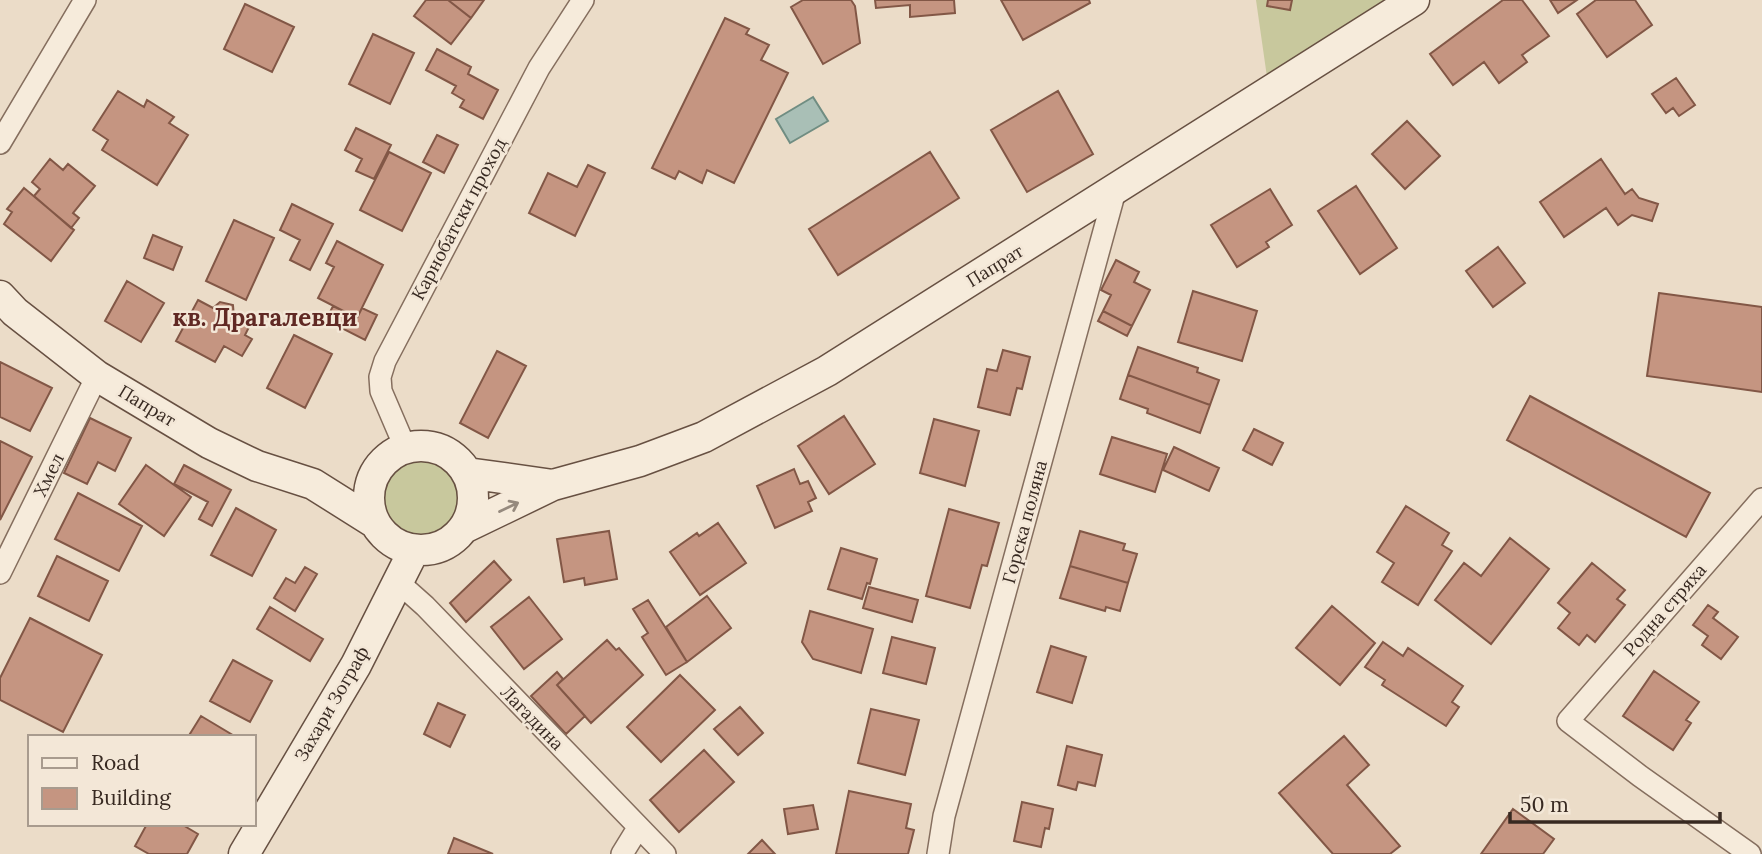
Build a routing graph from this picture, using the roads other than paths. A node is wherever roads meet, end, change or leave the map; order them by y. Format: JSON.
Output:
{"nodes":[{"id":1,"x":86,"y":0,"type":"edge"},
{"id":2,"x":1414,"y":0,"type":"edge"},
{"id":3,"x":571,"y":5,"type":"edge"},
{"id":4,"x":0,"y":144,"type":"edge"},
{"id":5,"x":1115,"y":191,"type":"junction"},
{"id":6,"x":0,"y":296,"type":"edge"},
{"id":7,"x":97,"y":376,"type":"junction"},
{"id":8,"x":405,"y":447,"type":"junction"},
{"id":9,"x":375,"y":472,"type":"junction"},
{"id":10,"x":467,"y":472,"type":"junction"},
{"id":11,"x":313,"y":484,"type":"junction"},
{"id":12,"x":554,"y":485,"type":"junction"},
{"id":13,"x":1762,"y":499,"type":"edge"},
{"id":14,"x":375,"y":523,"type":"junction"},
{"id":15,"x":464,"y":528,"type":"junction"},
{"id":16,"x":414,"y":550,"type":"junction"},
{"id":17,"x":0,"y":573,"type":"edge"},
{"id":18,"x":398,"y":582,"type":"junction"},
{"id":19,"x":638,"y":828,"type":"junction"},
{"id":20,"x":244,"y":854,"type":"edge"},
{"id":21,"x":622,"y":854,"type":"edge"},
{"id":22,"x":665,"y":854,"type":"edge"},
{"id":23,"x":938,"y":854,"type":"edge"},
{"id":24,"x":1750,"y":854,"type":"edge"}],
"edges":[{"from":1,"to":4,"type":"street"},
{"from":2,"to":5,"type":"main road","name":"Папрат"},
{"from":3,"to":8,"type":"street","name":"Карнобатски проход"},
{"from":5,"to":12,"type":"main road","name":"Папрат"},
{"from":5,"to":23,"type":"street","name":"Горска поляна"},
{"from":6,"to":7,"type":"main road","name":"Папрат"},
{"from":7,"to":11,"type":"main road","name":"Папрат"},
{"from":7,"to":17,"type":"street","name":"Хмел"},
{"from":8,"to":9,"type":"main road"},
{"from":8,"to":10,"type":"main road"},
{"from":9,"to":11,"type":"main road"},
{"from":9,"to":14,"type":"main road"},
{"from":10,"to":12,"type":"main road","name":"Папрат"},
{"from":10,"to":15,"type":"main road"},
{"from":11,"to":14,"type":"main road","name":"Папрат"},
{"from":15,"to":12,"type":"main road","name":"Папрат","one_way":true},
{"from":13,"to":24,"type":"street","name":"Родна стряха"},
{"from":14,"to":16,"type":"main road"},
{"from":15,"to":16,"type":"main road"},
{"from":16,"to":18,"type":"main road","name":"Захари Зограф"},
{"from":18,"to":19,"type":"street","name":"Лагадина"},
{"from":18,"to":20,"type":"main road","name":"Захари Зограф"},
{"from":19,"to":21,"type":"street"},
{"from":19,"to":22,"type":"street","name":"Лагадина"}]}
